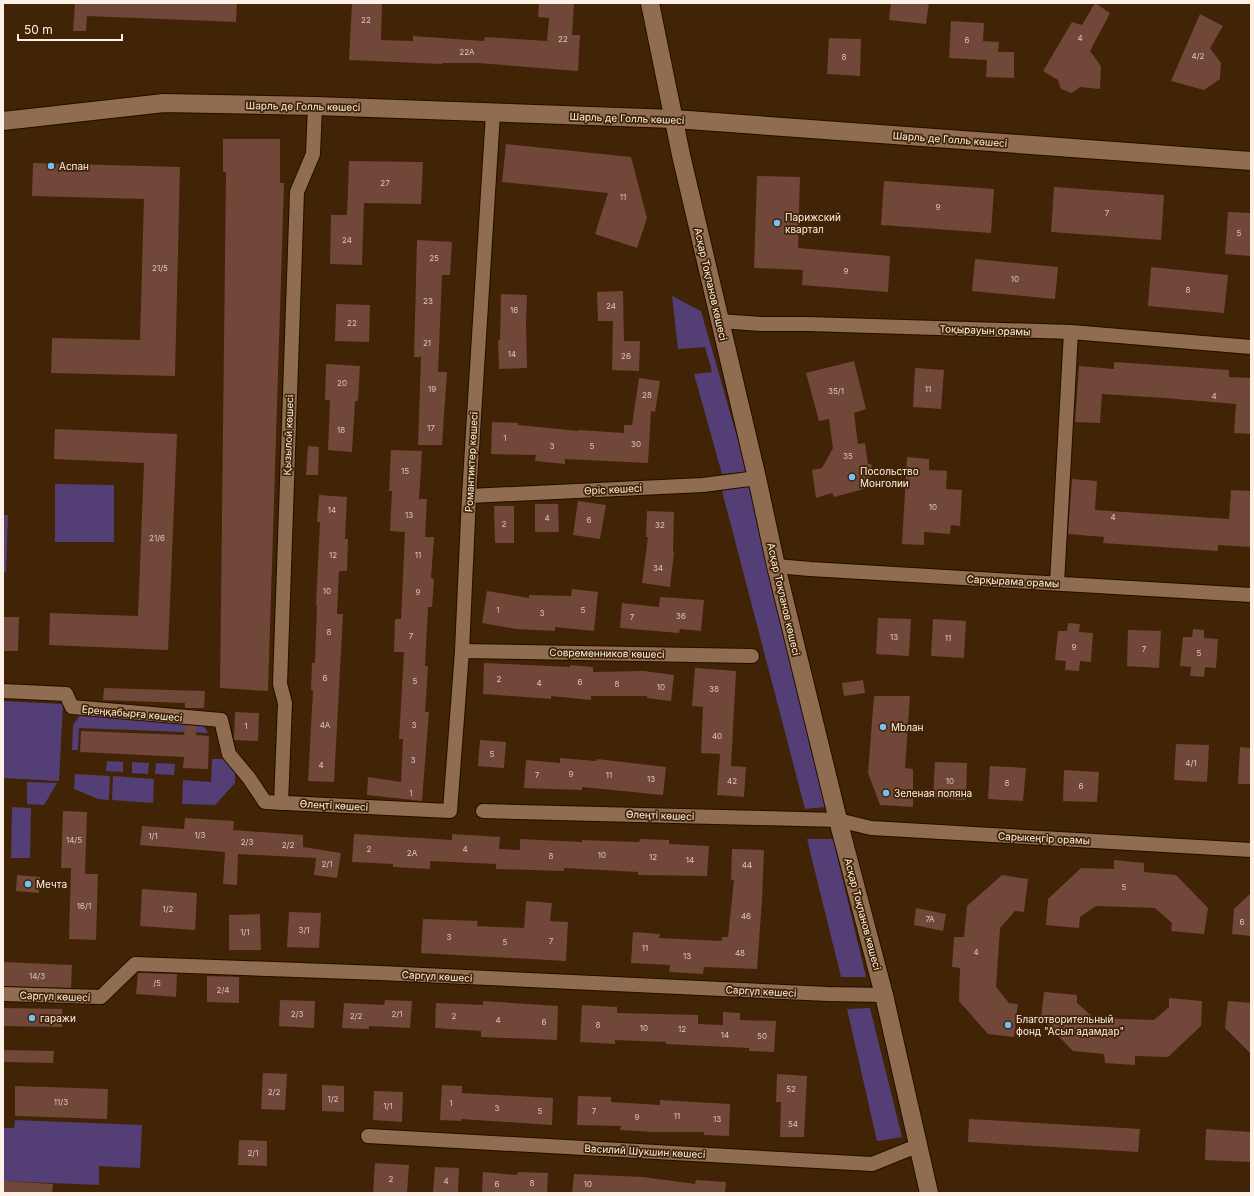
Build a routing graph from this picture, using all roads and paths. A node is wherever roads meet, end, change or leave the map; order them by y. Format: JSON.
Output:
{"nodes":[{"id":1,"x":650,"y":3,"type":"edge"},
{"id":2,"x":315,"y":106,"type":"junction"},
{"id":3,"x":493,"y":113,"type":"junction"},
{"id":4,"x":674,"y":119,"type":"junction"},
{"id":5,"x":3,"y":121,"type":"edge"},
{"id":6,"x":1251,"y":161,"type":"edge"},
{"id":7,"x":719,"y":321,"type":"junction"},
{"id":8,"x":1071,"y":332,"type":"junction"},
{"id":9,"x":1251,"y":347,"type":"edge"},
{"id":10,"x":757,"y":478,"type":"junction"},
{"id":11,"x":469,"y":496,"type":"junction"},
{"id":12,"x":776,"y":566,"type":"junction"},
{"id":13,"x":1056,"y":583,"type":"junction"},
{"id":14,"x":1251,"y":595,"type":"edge"},
{"id":15,"x":462,"y":651,"type":"junction"},
{"id":16,"x":752,"y":656,"type":"dead end"},
{"id":17,"x":3,"y":691,"type":"edge"},
{"id":18,"x":265,"y":802,"type":"joint"},
{"id":19,"x":281,"y":802,"type":"junction"},
{"id":20,"x":450,"y":811,"type":"joint"},
{"id":21,"x":483,"y":811,"type":"dead end"},
{"id":22,"x":838,"y":820,"type":"junction"},
{"id":23,"x":1251,"y":850,"type":"edge"},
{"id":24,"x":3,"y":994,"type":"edge"},
{"id":25,"x":884,"y":995,"type":"junction"},
{"id":26,"x":368,"y":1136,"type":"dead end"},
{"id":27,"x":917,"y":1146,"type":"junction"},
{"id":28,"x":929,"y":1193,"type":"edge"}],
"edges":[{"from":1,"to":4,"type":"street","name":"Асқар Тоқпанов көшесі"},
{"from":2,"to":3,"type":"street","name":"Шарль де Голль көшесі"},
{"from":2,"to":5,"type":"street","name":"Шарль де Голль көшесі"},
{"from":2,"to":19,"type":"street","name":"Қызылой көшесі"},
{"from":3,"to":4,"type":"street","name":"Шарль де Голль көшесі"},
{"from":3,"to":11,"type":"street","name":"Романтиктер көшесі"},
{"from":4,"to":6,"type":"street","name":"Шарль де Голль көшесі"},
{"from":4,"to":7,"type":"street","name":"Асқар Тоқпанов көшесі"},
{"from":7,"to":8,"type":"street","name":"Тоқырауын орамы"},
{"from":7,"to":10,"type":"street","name":"Асқар Тоқпанов көшесі"},
{"from":8,"to":9,"type":"street","name":"Тоқырауын орамы"},
{"from":8,"to":13,"type":"street"},
{"from":10,"to":11,"type":"street","name":"Өріс көшесі"},
{"from":10,"to":12,"type":"street","name":"Асқар Тоқпанов көшесі"},
{"from":11,"to":15,"type":"street","name":"Романтиктер көшесі"},
{"from":12,"to":13,"type":"street","name":"Сарқырама орамы"},
{"from":12,"to":22,"type":"street","name":"Асқар Тоқпанов көшесі"},
{"from":13,"to":14,"type":"street","name":"Сарқырама орамы"},
{"from":15,"to":16,"type":"street","name":"Современников көшесі"},
{"from":15,"to":20,"type":"street","name":"Романтиктер көшесі"},
{"from":17,"to":18,"type":"street","name":"Ереңқабырға көшесі"},
{"from":18,"to":19,"type":"street","name":"Өлеңті көшесі"},
{"from":19,"to":20,"type":"street","name":"Өлеңті көшесі"},
{"from":21,"to":22,"type":"street","name":"Өлеңті көшесі"},
{"from":22,"to":23,"type":"street","name":"Сарыкеңгір орамы"},
{"from":22,"to":25,"type":"street","name":"Асқар Тоқпанов көшесі"},
{"from":24,"to":25,"type":"street","name":"Саргүл көшесі"},
{"from":25,"to":27,"type":"street","name":"Асқар Тоқпанов көшесі"},
{"from":26,"to":27,"type":"street","name":"Василий Шукшин көшесі"},
{"from":27,"to":28,"type":"street","name":"Асқар Тоқпанов көшесі"}]}
